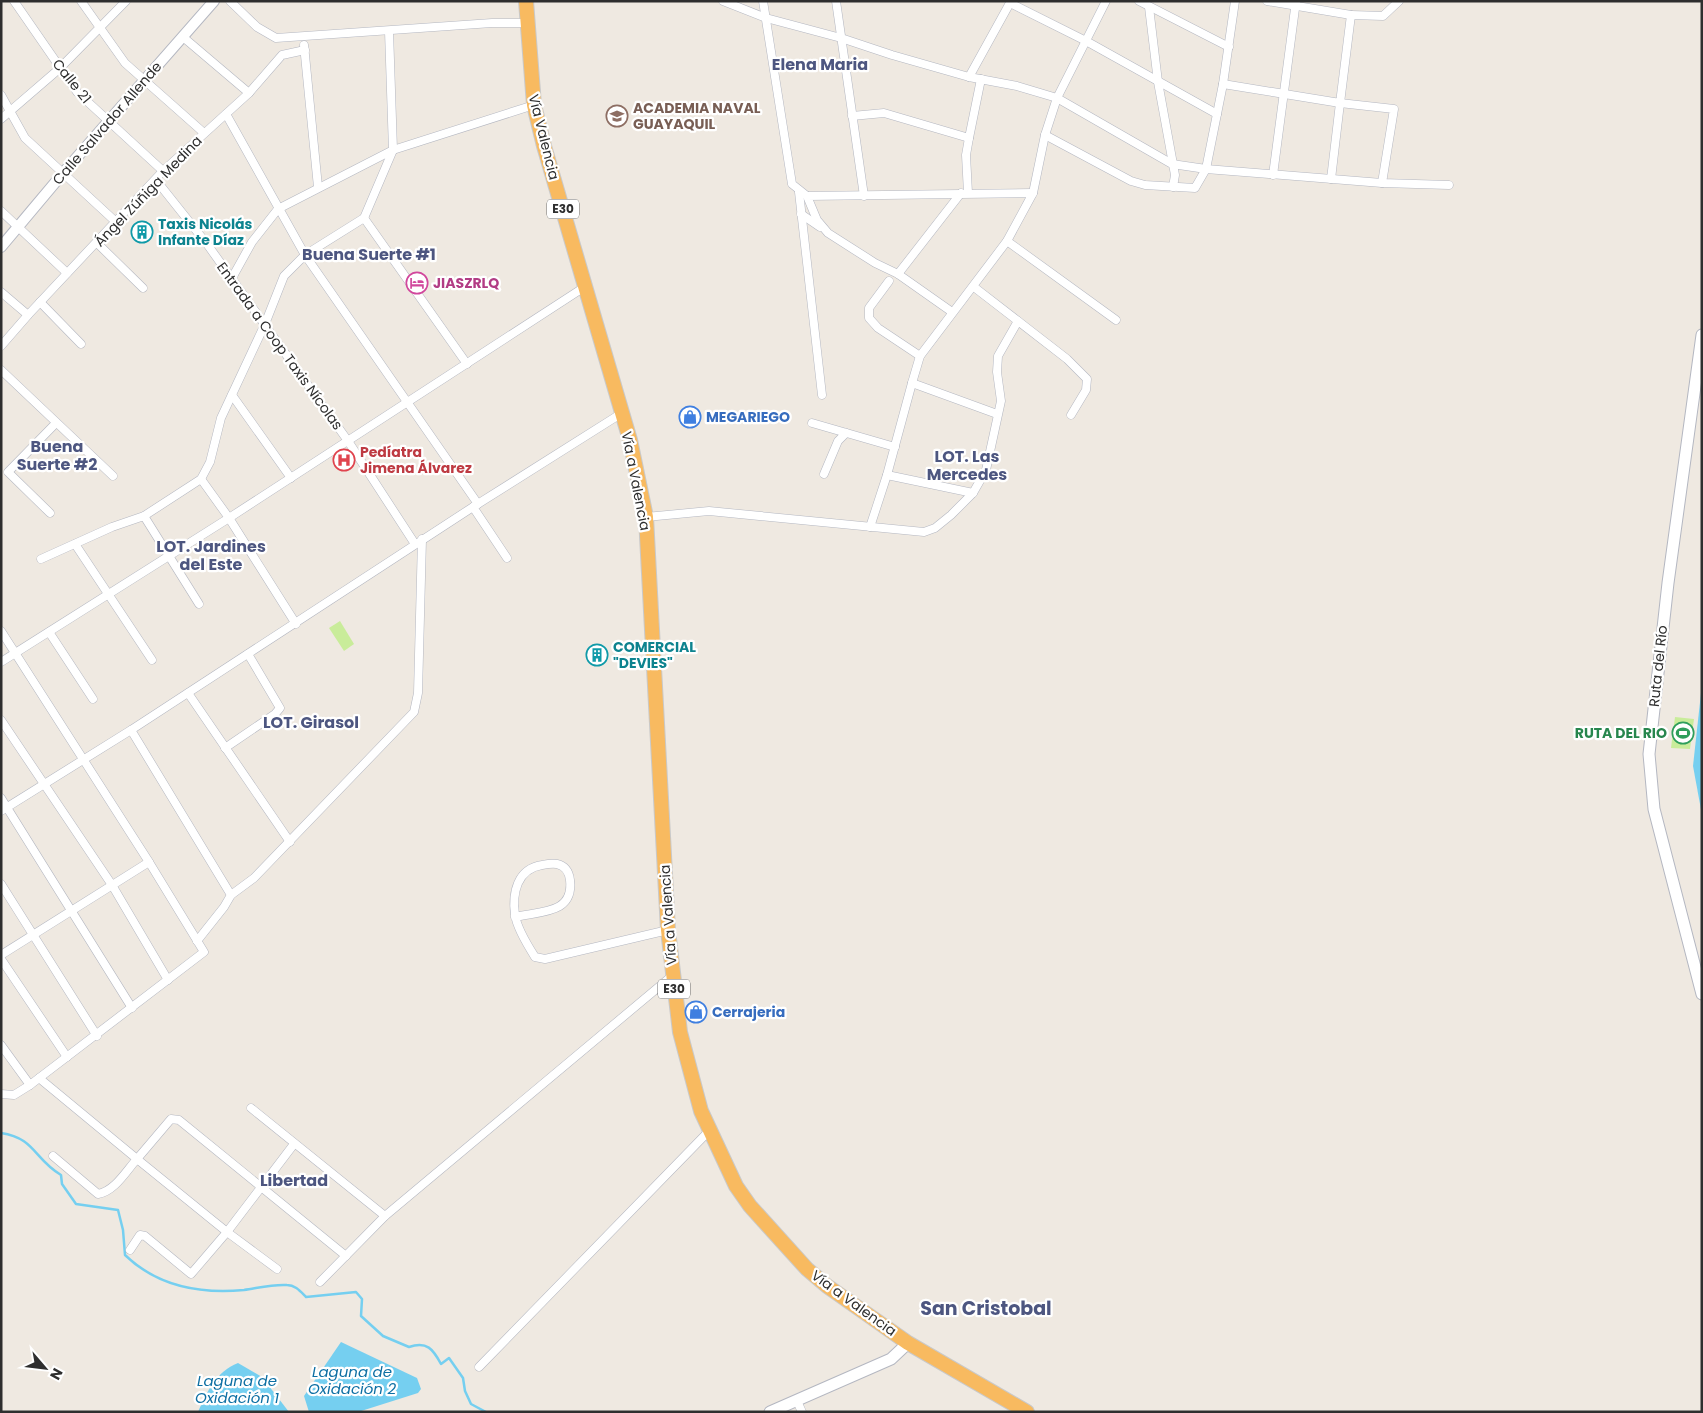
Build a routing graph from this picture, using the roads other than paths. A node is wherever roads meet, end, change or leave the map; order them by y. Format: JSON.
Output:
{"nodes":[{"id":1,"x":14,"y":1,"type":"edge"},
{"id":2,"x":81,"y":1,"type":"edge"},
{"id":3,"x":126,"y":1,"type":"edge"},
{"id":4,"x":214,"y":1,"type":"edge"},
{"id":5,"x":230,"y":1,"type":"edge"},
{"id":6,"x":526,"y":1,"type":"edge"},
{"id":7,"x":723,"y":1,"type":"edge"},
{"id":8,"x":763,"y":1,"type":"edge"},
{"id":9,"x":836,"y":1,"type":"edge"},
{"id":10,"x":1106,"y":1,"type":"edge"},
{"id":11,"x":1139,"y":1,"type":"edge"},
{"id":12,"x":1235,"y":1,"type":"edge"},
{"id":13,"x":1267,"y":1,"type":"edge"},
{"id":14,"x":1399,"y":1,"type":"edge"},
{"id":15,"x":1011,"y":2,"type":"edge"},
{"id":16,"x":1296,"y":3,"type":"edge"},
{"id":17,"x":1149,"y":7,"type":"junction"},
{"id":18,"x":1351,"y":15,"type":"junction"},
{"id":19,"x":766,"y":18,"type":"junction"},
{"id":20,"x":527,"y":23,"type":"junction"},
{"id":21,"x":99,"y":29,"type":"junction"},
{"id":22,"x":389,"y":31,"type":"junction"},
{"id":23,"x":183,"y":37,"type":"junction"},
{"id":24,"x":304,"y":38,"type":"junction"},
{"id":25,"x":841,"y":38,"type":"junction"},
{"id":26,"x":1086,"y":41,"type":"junction"},
{"id":27,"x":1229,"y":47,"type":"junction"},
{"id":28,"x":304,"y":50,"type":"junction"},
{"id":29,"x":60,"y":69,"type":"junction"},
{"id":30,"x":969,"y":77,"type":"junction"},
{"id":31,"x":981,"y":79,"type":"junction"},
{"id":32,"x":146,"y":80,"type":"junction"},
{"id":33,"x":1158,"y":82,"type":"junction"},
{"id":34,"x":1223,"y":84,"type":"junction"},
{"id":35,"x":249,"y":93,"type":"junction"},
{"id":36,"x":1282,"y":93,"type":"junction"},
{"id":37,"x":1,"y":95,"type":"edge"},
{"id":38,"x":1057,"y":98,"type":"junction"},
{"id":39,"x":1340,"y":103,"type":"junction"},
{"id":40,"x":534,"y":105,"type":"junction"},
{"id":41,"x":10,"y":113,"type":"junction"},
{"id":42,"x":226,"y":114,"type":"junction"},
{"id":43,"x":1217,"y":114,"type":"junction"},
{"id":44,"x":852,"y":116,"type":"junction"},
{"id":45,"x":1,"y":119,"type":"edge"},
{"id":46,"x":109,"y":122,"type":"junction"},
{"id":47,"x":204,"y":133,"type":"junction"},
{"id":48,"x":1046,"y":135,"type":"junction"},
{"id":49,"x":969,"y":138,"type":"junction"},
{"id":50,"x":393,"y":150,"type":"junction"},
{"id":51,"x":1172,"y":164,"type":"junction"},
{"id":52,"x":1206,"y":168,"type":"junction"},
{"id":53,"x":163,"y":171,"type":"junction"},
{"id":54,"x":64,"y":172,"type":"junction"},
{"id":55,"x":1273,"y":175,"type":"junction"},
{"id":56,"x":1331,"y":179,"type":"junction"},
{"id":57,"x":156,"y":180,"type":"junction"},
{"id":58,"x":1382,"y":183,"type":"junction"},
{"id":59,"x":1448,"y":185,"type":"dead end"},
{"id":60,"x":318,"y":187,"type":"junction"},
{"id":61,"x":1173,"y":187,"type":"junction"},
{"id":62,"x":799,"y":192,"type":"junction"},
{"id":63,"x":965,"y":193,"type":"junction"},
{"id":64,"x":1034,"y":193,"type":"junction"},
{"id":65,"x":807,"y":196,"type":"junction"},
{"id":66,"x":864,"y":196,"type":"junction"},
{"id":67,"x":278,"y":209,"type":"junction"},
{"id":68,"x":1,"y":211,"type":"edge"},
{"id":69,"x":801,"y":214,"type":"junction"},
{"id":70,"x":364,"y":218,"type":"junction"},
{"id":71,"x":116,"y":222,"type":"junction"},
{"id":72,"x":18,"y":228,"type":"junction"},
{"id":73,"x":828,"y":232,"type":"junction"},
{"id":74,"x":1007,"y":241,"type":"junction"},
{"id":75,"x":97,"y":243,"type":"junction"},
{"id":76,"x":1,"y":247,"type":"edge"},
{"id":77,"x":305,"y":255,"type":"junction"},
{"id":78,"x":67,"y":273,"type":"junction"},
{"id":79,"x":898,"y":274,"type":"junction"},
{"id":80,"x":232,"y":278,"type":"junction"},
{"id":81,"x":889,"y":281,"type":"dead end"},
{"id":82,"x":586,"y":286,"type":"junction"},
{"id":83,"x":974,"y":287,"type":"junction"},
{"id":84,"x":143,"y":288,"type":"dead end"},
{"id":85,"x":1,"y":292,"type":"edge"},
{"id":86,"x":40,"y":302,"type":"junction"},
{"id":87,"x":952,"y":312,"type":"junction"},
{"id":88,"x":28,"y":315,"type":"junction"},
{"id":89,"x":1116,"y":320,"type":"dead end"},
{"id":90,"x":1018,"y":321,"type":"junction"},
{"id":91,"x":265,"y":324,"type":"junction"},
{"id":92,"x":1702,"y":335,"type":"edge"},
{"id":93,"x":81,"y":344,"type":"dead end"},
{"id":94,"x":1,"y":346,"type":"edge"},
{"id":95,"x":920,"y":356,"type":"junction"},
{"id":96,"x":467,"y":364,"type":"junction"},
{"id":97,"x":1,"y":370,"type":"edge"},
{"id":98,"x":912,"y":383,"type":"junction"},
{"id":99,"x":822,"y":395,"type":"dead end"},
{"id":100,"x":232,"y":396,"type":"junction"},
{"id":101,"x":407,"y":402,"type":"junction"},
{"id":102,"x":622,"y":413,"type":"junction"},
{"id":103,"x":997,"y":414,"type":"junction"},
{"id":104,"x":1071,"y":414,"type":"dead end"},
{"id":105,"x":56,"y":423,"type":"junction"},
{"id":106,"x":812,"y":423,"type":"dead end"},
{"id":107,"x":846,"y":433,"type":"junction"},
{"id":108,"x":348,"y":441,"type":"junction"},
{"id":109,"x":894,"y":447,"type":"junction"},
{"id":110,"x":1,"y":464,"type":"edge"},
{"id":111,"x":8,"y":472,"type":"junction"},
{"id":112,"x":824,"y":474,"type":"dead end"},
{"id":113,"x":887,"y":475,"type":"junction"},
{"id":114,"x":113,"y":476,"type":"dead end"},
{"id":115,"x":291,"y":478,"type":"junction"},
{"id":116,"x":200,"y":479,"type":"junction"},
{"id":117,"x":973,"y":492,"type":"junction"},
{"id":118,"x":476,"y":505,"type":"junction"},
{"id":119,"x":50,"y":513,"type":"dead end"},
{"id":120,"x":144,"y":516,"type":"junction"},
{"id":121,"x":646,"y":517,"type":"junction"},
{"id":122,"x":229,"y":518,"type":"junction"},
{"id":123,"x":870,"y":527,"type":"junction"},
{"id":124,"x":422,"y":539,"type":"junction"},
{"id":125,"x":75,"y":544,"type":"junction"},
{"id":126,"x":414,"y":544,"type":"junction"},
{"id":127,"x":170,"y":555,"type":"junction"},
{"id":128,"x":507,"y":558,"type":"dead end"},
{"id":129,"x":41,"y":560,"type":"dead end"},
{"id":130,"x":109,"y":594,"type":"junction"},
{"id":131,"x":199,"y":604,"type":"dead end"},
{"id":132,"x":296,"y":624,"type":"junction"},
{"id":133,"x":1,"y":631,"type":"edge"},
{"id":134,"x":49,"y":632,"type":"junction"},
{"id":135,"x":15,"y":653,"type":"junction"},
{"id":136,"x":248,"y":654,"type":"junction"},
{"id":137,"x":152,"y":660,"type":"dead end"},
{"id":138,"x":1,"y":662,"type":"edge"},
{"id":139,"x":188,"y":693,"type":"junction"},
{"id":140,"x":93,"y":699,"type":"dead end"},
{"id":141,"x":1,"y":720,"type":"edge"},
{"id":142,"x":131,"y":730,"type":"junction"},
{"id":143,"x":225,"y":748,"type":"junction"},
{"id":144,"x":82,"y":760,"type":"junction"},
{"id":145,"x":44,"y":784,"type":"junction"},
{"id":146,"x":1,"y":798,"type":"edge"},
{"id":147,"x":4,"y":809,"type":"edge"},
{"id":148,"x":290,"y":842,"type":"junction"},
{"id":149,"x":149,"y":862,"type":"junction"},
{"id":150,"x":1,"y":884,"type":"edge"},
{"id":151,"x":112,"y":885,"type":"junction"},
{"id":152,"x":231,"y":895,"type":"junction"},
{"id":153,"x":73,"y":910,"type":"junction"},
{"id":154,"x":515,"y":917,"type":"junction"},
{"id":155,"x":668,"y":930,"type":"junction"},
{"id":156,"x":34,"y":935,"type":"junction"},
{"id":157,"x":198,"y":941,"type":"junction"},
{"id":158,"x":1,"y":955,"type":"edge"},
{"id":159,"x":1,"y":960,"type":"edge"},
{"id":160,"x":673,"y":975,"type":"junction"},
{"id":161,"x":168,"y":980,"type":"junction"},
{"id":162,"x":1702,"y":994,"type":"edge"},
{"id":163,"x":132,"y":1008,"type":"junction"},
{"id":164,"x":97,"y":1036,"type":"junction"},
{"id":165,"x":1,"y":1045,"type":"edge"},
{"id":166,"x":68,"y":1057,"type":"junction"},
{"id":167,"x":39,"y":1078,"type":"junction"},
{"id":168,"x":30,"y":1085,"type":"junction"},
{"id":169,"x":1,"y":1094,"type":"edge"},
{"id":170,"x":251,"y":1108,"type":"dead end"},
{"id":171,"x":708,"y":1131,"type":"junction"},
{"id":172,"x":294,"y":1144,"type":"junction"},
{"id":173,"x":53,"y":1156,"type":"dead end"},
{"id":174,"x":136,"y":1158,"type":"junction"},
{"id":175,"x":261,"y":1187,"type":"junction"},
{"id":176,"x":385,"y":1216,"type":"junction"},
{"id":177,"x":227,"y":1232,"type":"junction"},
{"id":178,"x":130,"y":1250,"type":"dead end"},
{"id":179,"x":346,"y":1256,"type":"junction"},
{"id":180,"x":277,"y":1269,"type":"dead end"},
{"id":181,"x":320,"y":1282,"type":"dead end"},
{"id":182,"x":908,"y":1343,"type":"junction"},
{"id":183,"x":479,"y":1367,"type":"dead end"},
{"id":184,"x":797,"y":1400,"type":"junction"},
{"id":185,"x":1017,"y":1409,"type":"edge"},
{"id":186,"x":770,"y":1412,"type":"edge"},
{"id":187,"x":802,"y":1412,"type":"edge"}],
"edges":[{"from":1,"to":29,"type":"street","name":"Calle 21"},
{"from":2,"to":21,"type":"street"},
{"from":3,"to":21,"type":"street"},
{"from":4,"to":23,"type":"street","name":"Calle Salvador Allende"},
{"from":5,"to":24,"type":"street"},
{"from":6,"to":20,"type":"highway","name":"Vía Valencia","number":"E30"},
{"from":7,"to":19,"type":"street"},
{"from":8,"to":19,"type":"street"},
{"from":9,"to":25,"type":"street"},
{"from":10,"to":26,"type":"street"},
{"from":11,"to":17,"type":"street"},
{"from":12,"to":27,"type":"street"},
{"from":13,"to":16,"type":"street"},
{"from":14,"to":18,"type":"street"},
{"from":15,"to":26,"type":"street"},
{"from":15,"to":30,"type":"street"},
{"from":16,"to":18,"type":"street"},
{"from":16,"to":36,"type":"street"},
{"from":17,"to":27,"type":"street"},
{"from":17,"to":33,"type":"street"},
{"from":18,"to":39,"type":"street"},
{"from":19,"to":25,"type":"street"},
{"from":19,"to":62,"type":"street"},
{"from":20,"to":22,"type":"street"},
{"from":20,"to":40,"type":"highway","name":"Vía Valencia","number":"E30"},
{"from":21,"to":29,"type":"street"},
{"from":21,"to":32,"type":"street"},
{"from":22,"to":24,"type":"street"},
{"from":22,"to":50,"type":"street"},
{"from":23,"to":32,"type":"street","name":"Calle Salvador Allende"},
{"from":23,"to":35,"type":"street"},
{"from":24,"to":28,"type":"street"},
{"from":25,"to":30,"type":"street"},
{"from":25,"to":44,"type":"street"},
{"from":26,"to":33,"type":"street"},
{"from":26,"to":38,"type":"street"},
{"from":27,"to":34,"type":"street"},
{"from":28,"to":35,"type":"street","name":"Ángel Zúñiga Medina"},
{"from":28,"to":60,"type":"street"},
{"from":29,"to":41,"type":"street"},
{"from":29,"to":46,"type":"street","name":"Calle 21"},
{"from":30,"to":31,"type":"street"},
{"from":31,"to":38,"type":"street"},
{"from":31,"to":49,"type":"street"},
{"from":32,"to":46,"type":"street","name":"Calle Salvador Allende"},
{"from":32,"to":47,"type":"street"},
{"from":33,"to":43,"type":"street"},
{"from":33,"to":51,"type":"street"},
{"from":34,"to":36,"type":"street"},
{"from":34,"to":43,"type":"street"},
{"from":35,"to":42,"type":"street","name":"Ángel Zúñiga Medina"},
{"from":36,"to":39,"type":"street"},
{"from":36,"to":55,"type":"street"},
{"from":37,"to":41,"type":"street"},
{"from":38,"to":48,"type":"street"},
{"from":38,"to":51,"type":"street"},
{"from":39,"to":56,"type":"street"},
{"from":39,"to":58,"type":"street"},
{"from":40,"to":50,"type":"street"},
{"from":40,"to":82,"type":"highway","name":"Vía Valencia","number":"E30"},
{"from":41,"to":45,"type":"street"},
{"from":41,"to":54,"type":"street"},
{"from":42,"to":47,"type":"street","name":"Ángel Zúñiga Medina"},
{"from":42,"to":67,"type":"street"},
{"from":43,"to":52,"type":"street"},
{"from":44,"to":49,"type":"street"},
{"from":44,"to":66,"type":"street"},
{"from":46,"to":53,"type":"street","name":"Calle 21"},
{"from":46,"to":54,"type":"street","name":"Calle Salvador Allende"},
{"from":47,"to":53,"type":"street","name":"Ángel Zúñiga Medina"},
{"from":48,"to":61,"type":"street"},
{"from":48,"to":64,"type":"street"},
{"from":49,"to":63,"type":"street"},
{"from":50,"to":60,"type":"street"},
{"from":50,"to":70,"type":"street"},
{"from":51,"to":52,"type":"street"},
{"from":51,"to":61,"type":"street"},
{"from":52,"to":55,"type":"street"},
{"from":52,"to":61,"type":"street"},
{"from":53,"to":57,"type":"street","name":"Ángel Zúñiga Medina"},
{"from":54,"to":71,"type":"street"},
{"from":54,"to":72,"type":"street","name":"Calle Salvador Allende"},
{"from":55,"to":56,"type":"street"},
{"from":56,"to":58,"type":"street"},
{"from":57,"to":71,"type":"street","name":"Ángel Zúñiga Medina"},
{"from":57,"to":80,"type":"street","name":"Entrada a Coop Taxis Nícolas"},
{"from":58,"to":59,"type":"street"},
{"from":60,"to":67,"type":"street"},
{"from":62,"to":65,"type":"street"},
{"from":62,"to":69,"type":"street"},
{"from":63,"to":64,"type":"street"},
{"from":63,"to":66,"type":"street"},
{"from":63,"to":79,"type":"street"},
{"from":64,"to":74,"type":"street"},
{"from":65,"to":66,"type":"street"},
{"from":65,"to":73,"type":"street"},
{"from":67,"to":77,"type":"street"},
{"from":67,"to":80,"type":"street"},
{"from":68,"to":72,"type":"street"},
{"from":69,"to":73,"type":"street"},
{"from":69,"to":99,"type":"street"},
{"from":70,"to":77,"type":"street"},
{"from":70,"to":96,"type":"street"},
{"from":71,"to":75,"type":"street","name":"Ángel Zúñiga Medina"},
{"from":72,"to":76,"type":"street","name":"Calle Salvador Allende"},
{"from":72,"to":78,"type":"street"},
{"from":73,"to":79,"type":"street"},
{"from":74,"to":83,"type":"street"},
{"from":74,"to":89,"type":"street"},
{"from":75,"to":78,"type":"street","name":"Ángel Zúñiga Medina"},
{"from":75,"to":84,"type":"street"},
{"from":77,"to":91,"type":"street"},
{"from":77,"to":101,"type":"street"},
{"from":78,"to":86,"type":"street","name":"Ángel Zúñiga Medina"},
{"from":79,"to":87,"type":"street"},
{"from":80,"to":91,"type":"street","name":"Entrada a Coop Taxis Nícolas"},
{"from":81,"to":95,"type":"street"},
{"from":82,"to":96,"type":"street"},
{"from":82,"to":102,"type":"highway","name":"Vía Valencia","number":"E30"},
{"from":83,"to":87,"type":"street"},
{"from":83,"to":90,"type":"street"},
{"from":85,"to":88,"type":"street"},
{"from":86,"to":88,"type":"street","name":"Ángel Zúñiga Medina"},
{"from":86,"to":93,"type":"street"},
{"from":87,"to":95,"type":"street"},
{"from":88,"to":94,"type":"street","name":"Ángel Zúñiga Medina"},
{"from":90,"to":103,"type":"street"},
{"from":90,"to":104,"type":"street"},
{"from":91,"to":100,"type":"street"},
{"from":91,"to":108,"type":"street","name":"Entrada a Coop Taxis Nícolas"},
{"from":92,"to":162,"type":"main road","name":"Ruta del Río"},
{"from":95,"to":98,"type":"street"},
{"from":96,"to":101,"type":"street"},
{"from":97,"to":105,"type":"street"},
{"from":98,"to":103,"type":"street"},
{"from":98,"to":109,"type":"street"},
{"from":100,"to":115,"type":"street"},
{"from":100,"to":116,"type":"street"},
{"from":101,"to":108,"type":"street"},
{"from":101,"to":118,"type":"street"},
{"from":102,"to":118,"type":"street"},
{"from":102,"to":121,"type":"highway","name":"Vía a Valencia","number":"E30"},
{"from":103,"to":117,"type":"street"},
{"from":105,"to":111,"type":"street"},
{"from":105,"to":114,"type":"street"},
{"from":106,"to":107,"type":"street"},
{"from":107,"to":109,"type":"street"},
{"from":107,"to":112,"type":"street"},
{"from":108,"to":115,"type":"street"},
{"from":108,"to":126,"type":"street","name":"Entrada a Coop Taxis Nícolas"},
{"from":109,"to":113,"type":"street"},
{"from":110,"to":111,"type":"street"},
{"from":111,"to":119,"type":"street"},
{"from":113,"to":117,"type":"street"},
{"from":113,"to":123,"type":"street"},
{"from":115,"to":122,"type":"street"},
{"from":116,"to":120,"type":"street"},
{"from":116,"to":122,"type":"street"},
{"from":117,"to":123,"type":"street"},
{"from":118,"to":124,"type":"street"},
{"from":118,"to":128,"type":"street"},
{"from":120,"to":125,"type":"street"},
{"from":120,"to":127,"type":"street"},
{"from":121,"to":123,"type":"street"},
{"from":121,"to":155,"type":"highway","name":"Vía a Valencia","number":"E30"},
{"from":122,"to":127,"type":"street"},
{"from":122,"to":132,"type":"street"},
{"from":124,"to":126,"type":"street"},
{"from":124,"to":148,"type":"street"},
{"from":125,"to":129,"type":"street"},
{"from":125,"to":130,"type":"street"},
{"from":126,"to":132,"type":"street"},
{"from":127,"to":130,"type":"street"},
{"from":127,"to":131,"type":"street"},
{"from":130,"to":134,"type":"street"},
{"from":130,"to":137,"type":"street"},
{"from":132,"to":136,"type":"street"},
{"from":133,"to":135,"type":"street"},
{"from":134,"to":135,"type":"street"},
{"from":134,"to":140,"type":"street"},
{"from":135,"to":138,"type":"street"},
{"from":135,"to":144,"type":"street"},
{"from":136,"to":139,"type":"street"},
{"from":136,"to":143,"type":"street"},
{"from":139,"to":142,"type":"street"},
{"from":139,"to":143,"type":"street"},
{"from":141,"to":145,"type":"street"},
{"from":142,"to":144,"type":"street"},
{"from":142,"to":152,"type":"street"},
{"from":143,"to":148,"type":"street"},
{"from":144,"to":145,"type":"street"},
{"from":144,"to":149,"type":"street"},
{"from":145,"to":147,"type":"street"},
{"from":145,"to":151,"type":"street"},
{"from":146,"to":147,"type":"street"},
{"from":147,"to":153,"type":"street"},
{"from":148,"to":152,"type":"street"},
{"from":149,"to":151,"type":"street"},
{"from":149,"to":157,"type":"street"},
{"from":150,"to":156,"type":"street"},
{"from":151,"to":153,"type":"street"},
{"from":151,"to":161,"type":"street"},
{"from":152,"to":157,"type":"street"},
{"from":153,"to":156,"type":"street"},
{"from":153,"to":163,"type":"street"},
{"from":154,"to":154,"type":"street"},
{"from":154,"to":155,"type":"street"},
{"from":155,"to":160,"type":"highway","name":"Vía a Valencia","number":"E30"},
{"from":156,"to":158,"type":"street"},
{"from":156,"to":164,"type":"street"},
{"from":157,"to":161,"type":"street"},
{"from":159,"to":166,"type":"street"},
{"from":160,"to":171,"type":"highway","name":"Vía a Valencia","number":"E30"},
{"from":160,"to":176,"type":"street"},
{"from":161,"to":163,"type":"street"},
{"from":163,"to":164,"type":"street"},
{"from":164,"to":166,"type":"street"},
{"from":165,"to":168,"type":"street"},
{"from":166,"to":167,"type":"street"},
{"from":167,"to":168,"type":"street"},
{"from":167,"to":174,"type":"street"},
{"from":168,"to":169,"type":"street"},
{"from":170,"to":172,"type":"street"},
{"from":171,"to":182,"type":"highway","name":"Vía a Valencia","number":"E30"},
{"from":171,"to":183,"type":"street"},
{"from":172,"to":175,"type":"street"},
{"from":172,"to":176,"type":"street"},
{"from":173,"to":174,"type":"street"},
{"from":174,"to":175,"type":"street"},
{"from":174,"to":177,"type":"street"},
{"from":175,"to":177,"type":"street"},
{"from":175,"to":179,"type":"street"},
{"from":176,"to":179,"type":"street"},
{"from":177,"to":178,"type":"street"},
{"from":177,"to":180,"type":"street"},
{"from":179,"to":181,"type":"street"},
{"from":182,"to":184,"type":"main road"},
{"from":182,"to":185,"type":"highway","name":"Vía a Valencia","number":"E30"},
{"from":184,"to":186,"type":"main road"},
{"from":184,"to":187,"type":"street"}]}
